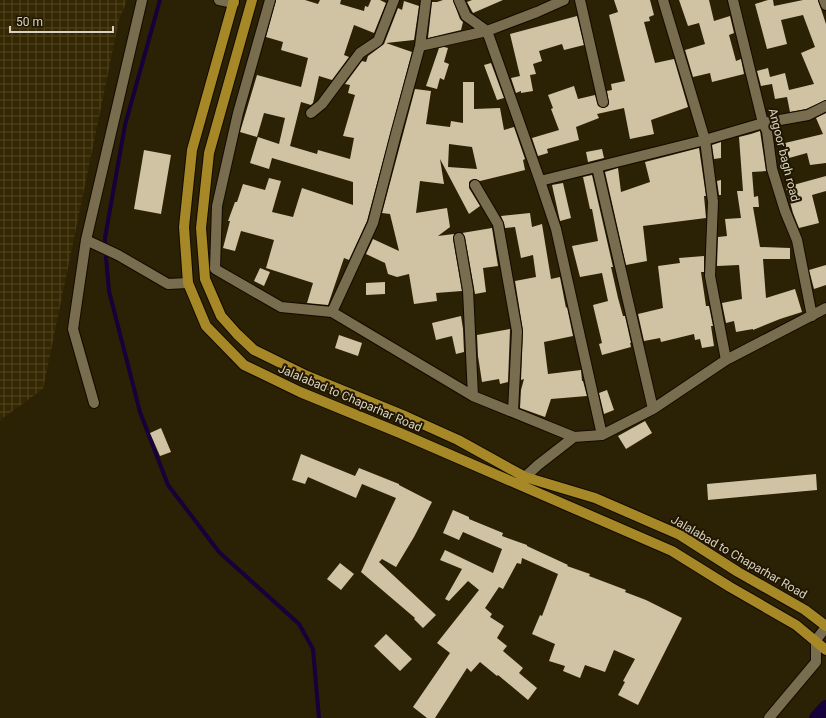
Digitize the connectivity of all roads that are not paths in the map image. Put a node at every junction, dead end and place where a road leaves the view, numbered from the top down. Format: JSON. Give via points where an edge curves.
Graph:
{"nodes":[{"id":1,"x":142,"y":0,"type":"edge"},
{"id":2,"x":219,"y":0,"type":"edge"},
{"id":3,"x":252,"y":0,"type":"edge"},
{"id":4,"x":270,"y":0,"type":"edge"},
{"id":5,"x":426,"y":0,"type":"edge"},
{"id":6,"x":459,"y":0,"type":"edge"},
{"id":7,"x":564,"y":0,"type":"edge"},
{"id":8,"x":580,"y":0,"type":"edge"},
{"id":9,"x":663,"y":0,"type":"edge"},
{"id":10,"x":735,"y":0,"type":"edge"},
{"id":11,"x":824,"y":0,"type":"edge"},
{"id":12,"x":234,"y":1,"type":"edge"},
{"id":13,"x":391,"y":1,"type":"edge"},
{"id":14,"x":826,"y":5,"type":"edge"},
{"id":15,"x":487,"y":31,"type":"junction"},
{"id":16,"x":420,"y":46,"type":"junction"},
{"id":17,"x":603,"y":102,"type":"dead end"},
{"id":18,"x":826,"y":106,"type":"edge"},
{"id":19,"x":311,"y":113,"type":"dead end"},
{"id":20,"x":763,"y":123,"type":"junction"},
{"id":21,"x":705,"y":140,"type":"junction"},
{"id":22,"x":597,"y":167,"type":"junction"},
{"id":23,"x":540,"y":181,"type":"junction"},
{"id":24,"x":475,"y":185,"type":"dead end"},
{"id":25,"x":459,"y":238,"type":"dead end"},
{"id":26,"x":86,"y":240,"type":"junction"},
{"id":27,"x":188,"y":283,"type":"junction"},
{"id":28,"x":826,"y":308,"type":"edge"},
{"id":29,"x":332,"y":312,"type":"junction"},
{"id":30,"x":812,"y":316,"type":"junction"},
{"id":31,"x":726,"y":360,"type":"junction"},
{"id":32,"x":473,"y":396,"type":"junction"},
{"id":33,"x":94,"y":403,"type":"dead end"},
{"id":34,"x":653,"y":410,"type":"junction"},
{"id":35,"x":513,"y":412,"type":"junction"},
{"id":36,"x":602,"y":435,"type":"junction"},
{"id":37,"x":574,"y":437,"type":"junction"},
{"id":38,"x":525,"y":477,"type":"junction"},
{"id":39,"x":826,"y":626,"type":"edge"},
{"id":40,"x":816,"y":640,"type":"junction"},
{"id":41,"x":826,"y":650,"type":"edge"},
{"id":42,"x":769,"y":718,"type":"edge"}],
"edges":[{"from":1,"to":26,"type":"street"},
{"from":2,"to":12,"type":"street"},
{"from":3,"to":38,"type":"main road","name":"Jalalabad to Chaparhar Road","via":[[209,154],[201,228],[205,279],[221,316],[254,350],[307,376],[458,440]]},
{"from":4,"to":29,"type":"street","via":[[238,113],[217,206],[215,269],[281,308]]},
{"from":5,"to":16,"type":"street"},
{"from":6,"to":15,"type":"street","via":[[466,16]]},
{"from":7,"to":15,"type":"street"},
{"from":8,"to":17,"type":"street"},
{"from":9,"to":21,"type":"street"},
{"from":10,"to":20,"type":"street","name":"Angoor bagh road"},
{"from":11,"to":14,"type":"street"},
{"from":12,"to":27,"type":"main road","name":"Jalalabad to Chaparhar Road","via":[[192,150],[184,227]]},
{"from":13,"to":19,"type":"street","via":[[378,42],[360,53],[322,104]]},
{"from":15,"to":16,"type":"street"},
{"from":15,"to":23,"type":"street"},
{"from":16,"to":29,"type":"street","via":[[373,223]]},
{"from":18,"to":20,"type":"street","via":[[808,115]]},
{"from":20,"to":21,"type":"street"},
{"from":20,"to":30,"type":"street","name":"Angoor bagh road","via":[[767,131],[772,169],[797,240]]},
{"from":21,"to":22,"type":"street"},
{"from":21,"to":31,"type":"street","via":[[714,202],[710,276]]},
{"from":22,"to":23,"type":"street"},
{"from":22,"to":34,"type":"street"},
{"from":23,"to":36,"type":"street","via":[[556,229]]},
{"from":24,"to":35,"type":"street","via":[[498,224],[518,331]]},
{"from":25,"to":32,"type":"street","via":[[468,290]]},
{"from":26,"to":27,"type":"street","via":[[168,284]]},
{"from":26,"to":33,"type":"street","via":[[73,329]]},
{"from":27,"to":40,"type":"main road","name":"Jalalabad to Chaparhar Road","via":[[206,326],[244,365],[300,392],[672,551],[796,625]]},
{"from":28,"to":30,"type":"street"},
{"from":29,"to":32,"type":"street"},
{"from":30,"to":31,"type":"street"},
{"from":31,"to":34,"type":"street"},
{"from":32,"to":35,"type":"street"},
{"from":34,"to":36,"type":"street"},
{"from":35,"to":37,"type":"street"},
{"from":36,"to":37,"type":"street"},
{"from":37,"to":38,"type":"street"},
{"from":38,"to":39,"type":"main road","name":"Jalalabad to Chaparhar Road","via":[[595,498],[680,535],[805,610]]},
{"from":39,"to":40,"type":"street"},
{"from":40,"to":41,"type":"main road","name":"Jalalabad to Chaparhar Road"},
{"from":40,"to":42,"type":"street","via":[[816,662]]}]}
